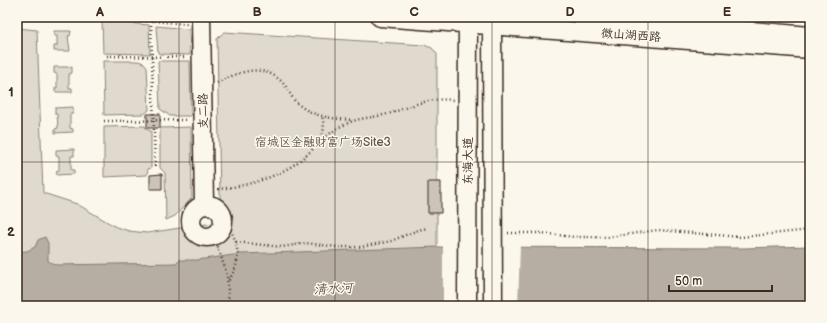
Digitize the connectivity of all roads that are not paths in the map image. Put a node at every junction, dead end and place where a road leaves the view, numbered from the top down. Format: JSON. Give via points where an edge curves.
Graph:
{"nodes":[{"id":1,"x":380,"y":17,"type":"edge"},
{"id":2,"x":582,"y":17,"type":"edge"},
{"id":3,"x":468,"y":20,"type":"edge"},
{"id":4,"x":202,"y":21,"type":"edge"},
{"id":5,"x":492,"y":21,"type":"edge"},
{"id":6,"x":810,"y":36,"type":"edge"},
{"id":7,"x":810,"y":49,"type":"edge"},
{"id":8,"x":204,"y":198,"type":"junction"},
{"id":9,"x":467,"y":306,"type":"edge"},
{"id":10,"x":493,"y":306,"type":"edge"}],
"edges":[{"from":1,"to":3,"type":"street","name":"微山湖西路"},
{"from":2,"to":6,"type":"street","name":"微山湖西路"},
{"from":3,"to":5,"type":"street","name":"微山湖西路"},
{"from":3,"to":9,"type":"street","name":"东海大道"},
{"from":4,"to":8,"type":"street","name":"支二路"},
{"from":5,"to":7,"type":"street","name":"微山湖西路"},
{"from":5,"to":10,"type":"street","name":"东海大道"},
{"from":8,"to":8,"type":"street","via":[[192,214],[191,224],[193,230],[206,238],[219,228],[219,210]]}]}
